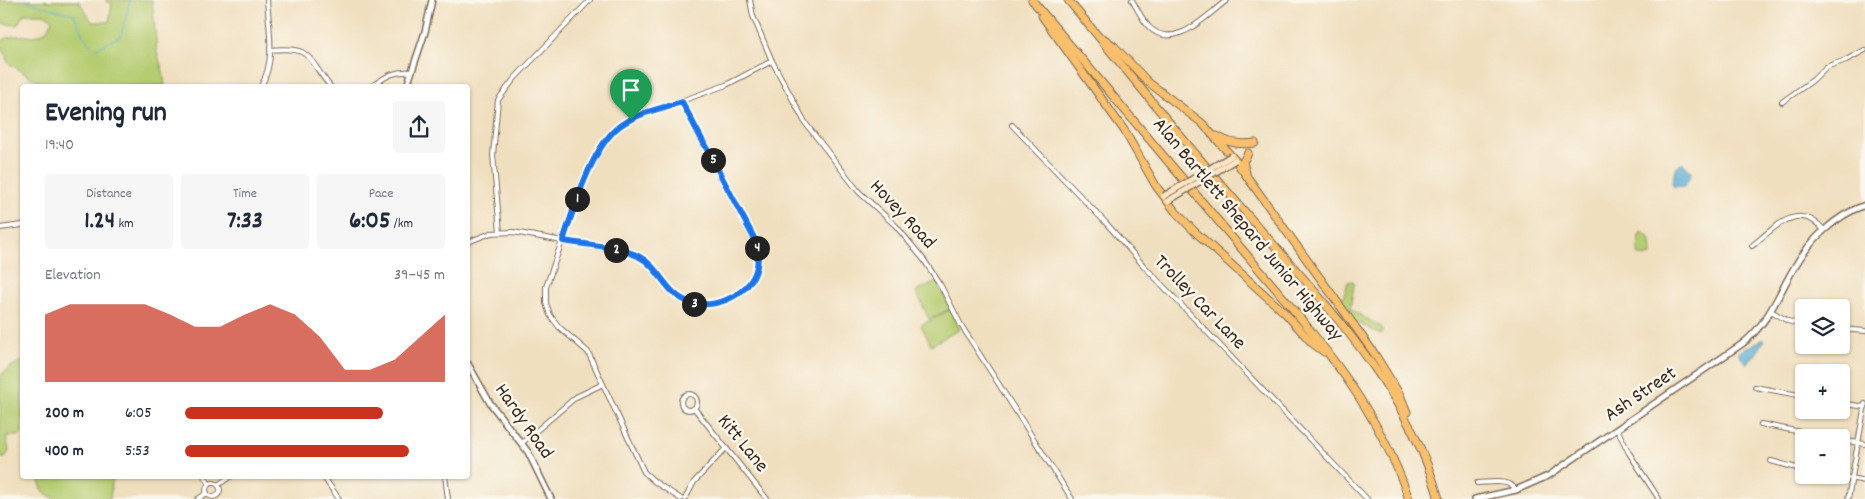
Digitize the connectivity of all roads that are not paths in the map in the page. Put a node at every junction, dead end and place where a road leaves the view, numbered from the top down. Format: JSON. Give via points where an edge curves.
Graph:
{"nodes":[{"id":1,"x":267,"y":0,"type":"edge"},
{"id":2,"x":432,"y":0,"type":"edge"},
{"id":3,"x":590,"y":0,"type":"edge"},
{"id":4,"x":750,"y":0,"type":"edge"},
{"id":5,"x":1032,"y":0,"type":"edge"},
{"id":6,"x":1068,"y":0,"type":"edge"},
{"id":7,"x":1132,"y":0,"type":"edge"},
{"id":8,"x":1227,"y":0,"type":"edge"},
{"id":9,"x":1038,"y":7,"type":"junction"},
{"id":10,"x":1095,"y":33,"type":"junction"},
{"id":11,"x":270,"y":50,"type":"junction"},
{"id":12,"x":1865,"y":50,"type":"edge"},
{"id":13,"x":772,"y":61,"type":"junction"},
{"id":14,"x":412,"y":72,"type":"junction"},
{"id":15,"x":262,"y":84,"type":"edge"},
{"id":16,"x":329,"y":84,"type":"edge"},
{"id":17,"x":375,"y":84,"type":"edge"},
{"id":18,"x":408,"y":84,"type":"edge"},
{"id":19,"x":682,"y":102,"type":"junction"},
{"id":20,"x":1782,"y":102,"type":"dead end"},
{"id":21,"x":1012,"y":125,"type":"dead end"},
{"id":22,"x":1208,"y":129,"type":"junction"},
{"id":23,"x":1255,"y":143,"type":"dead end"},
{"id":24,"x":1248,"y":153,"type":"dead end"},
{"id":25,"x":1233,"y":158,"type":"junction"},
{"id":26,"x":1248,"y":178,"type":"junction"},
{"id":27,"x":1166,"y":198,"type":"junction"},
{"id":28,"x":1865,"y":205,"type":"edge"},
{"id":29,"x":20,"y":225,"type":"edge"},
{"id":30,"x":0,"y":228,"type":"edge"},
{"id":31,"x":1824,"y":230,"type":"junction"},
{"id":32,"x":500,"y":232,"type":"junction"},
{"id":33,"x":470,"y":241,"type":"edge"},
{"id":34,"x":563,"y":241,"type":"junction"},
{"id":35,"x":1752,"y":246,"type":"dead end"},
{"id":36,"x":1771,"y":311,"type":"junction"},
{"id":37,"x":1795,"y":323,"type":"edge"},
{"id":38,"x":1850,"y":330,"type":"edge"},
{"id":39,"x":1865,"y":331,"type":"edge"},
{"id":40,"x":1334,"y":359,"type":"junction"},
{"id":41,"x":470,"y":368,"type":"edge"},
{"id":42,"x":602,"y":384,"type":"junction"},
{"id":43,"x":1755,"y":387,"type":"dead end"},
{"id":44,"x":1795,"y":394,"type":"edge"},
{"id":45,"x":1850,"y":404,"type":"edge"},
{"id":46,"x":1865,"y":406,"type":"edge"},
{"id":47,"x":694,"y":408,"type":"junction"},
{"id":48,"x":1761,"y":424,"type":"dead end"},
{"id":49,"x":1411,"y":427,"type":"junction"},
{"id":50,"x":1618,"y":429,"type":"junction"},
{"id":51,"x":1795,"y":431,"type":"edge"},
{"id":52,"x":1850,"y":442,"type":"edge"},
{"id":53,"x":522,"y":443,"type":"junction"},
{"id":54,"x":1858,"y":443,"type":"junction"},
{"id":55,"x":1865,"y":444,"type":"edge"},
{"id":56,"x":726,"y":448,"type":"junction"},
{"id":57,"x":1771,"y":461,"type":"dead end"},
{"id":58,"x":1795,"y":468,"type":"edge"},
{"id":59,"x":206,"y":479,"type":"edge"},
{"id":60,"x":227,"y":479,"type":"edge"},
{"id":61,"x":325,"y":479,"type":"edge"},
{"id":62,"x":445,"y":479,"type":"edge"},
{"id":63,"x":1852,"y":479,"type":"junction"},
{"id":64,"x":1865,"y":481,"type":"edge"},
{"id":65,"x":1477,"y":483,"type":"dead end"},
{"id":66,"x":209,"y":484,"type":"junction"},
{"id":67,"x":218,"y":485,"type":"junction"},
{"id":68,"x":1516,"y":490,"type":"junction"},
{"id":69,"x":207,"y":493,"type":"junction"},
{"id":70,"x":218,"y":497,"type":"edge"},
{"id":71,"x":1482,"y":498,"type":"edge"},
{"id":72,"x":198,"y":499,"type":"edge"},
{"id":73,"x":339,"y":499,"type":"edge"},
{"id":74,"x":448,"y":499,"type":"edge"},
{"id":75,"x":552,"y":499,"type":"edge"},
{"id":76,"x":681,"y":499,"type":"edge"},
{"id":77,"x":685,"y":499,"type":"edge"},
{"id":78,"x":767,"y":499,"type":"edge"},
{"id":79,"x":1072,"y":499,"type":"edge"},
{"id":80,"x":1367,"y":499,"type":"edge"},
{"id":81,"x":1409,"y":499,"type":"edge"},
{"id":82,"x":1439,"y":499,"type":"edge"},
{"id":83,"x":1475,"y":499,"type":"edge"},
{"id":84,"x":1659,"y":499,"type":"edge"},
{"id":85,"x":1848,"y":499,"type":"edge"}],
"edges":[{"from":1,"to":11,"type":"street"},
{"from":2,"to":14,"type":"street"},
{"from":3,"to":32,"type":"street","via":[[498,100],[494,155]]},
{"from":4,"to":13,"type":"street","name":"Hovey Road"},
{"from":5,"to":9,"type":"highway","name":"Alan Bartlett Shepard Junior Highway"},
{"from":6,"to":10,"type":"highway","name":"Alan Bartlett Shepard Junior Highway"},
{"from":7,"to":8,"type":"street","via":[[1150,27],[1158,33],[1172,36],[1186,32]]},
{"from":9,"to":27,"type":"highway","via":[[1044,20],[1124,130]]},
{"from":9,"to":40,"type":"highway","name":"Alan Bartlett Shepard Junior Highway"},
{"from":10,"to":22,"type":"highway","via":[[1114,46],[1148,82]]},
{"from":10,"to":49,"type":"highway","name":"Alan Bartlett Shepard Junior Highway","via":[[1354,339]]},
{"from":11,"to":15,"type":"street","via":[[268,72]]},
{"from":11,"to":16,"type":"street","via":[[304,52]]},
{"from":12,"to":20,"type":"street","via":[[1826,66],[1813,80]]},
{"from":13,"to":19,"type":"street","via":[[726,85]]},
{"from":13,"to":79,"type":"street","name":"Hovey Road","via":[[801,116],[823,147],[859,192],[896,226],[924,260],[961,325]]},
{"from":14,"to":17,"type":"street","via":[[391,73]]},
{"from":14,"to":18,"type":"street"},
{"from":19,"to":34,"type":"street","via":[[631,120],[611,134],[583,181]]},
{"from":19,"to":34,"type":"street","via":[[756,245],[757,267],[746,287],[720,302],[705,305],[690,302],[673,293],[652,266],[640,257]]},
{"from":21,"to":80,"type":"street","name":"Trolley Car Lane"},
{"from":22,"to":23,"type":"highway","via":[[1232,143]]},
{"from":22,"to":25,"type":"highway"},
{"from":24,"to":26,"type":"highway","via":[[1244,162]]},
{"from":25,"to":26,"type":"highway"},
{"from":25,"to":27,"type":"main road","bridge":true},
{"from":26,"to":49,"type":"highway","via":[[1387,373],[1400,395]]},
{"from":27,"to":40,"type":"highway","via":[[1193,230],[1285,313],[1312,343]]},
{"from":28,"to":31,"type":"street","name":"Ash Street"},
{"from":29,"to":30,"type":"street"},
{"from":31,"to":35,"type":"street","via":[[1808,218],[1793,217],[1783,221]]},
{"from":31,"to":36,"type":"street","name":"Ash Street","via":[[1799,260]]},
{"from":32,"to":33,"type":"street"},
{"from":32,"to":34,"type":"street"},
{"from":34,"to":42,"type":"street","via":[[546,287],[547,309],[554,322],[588,352]]},
{"from":36,"to":37,"type":"street"},
{"from":36,"to":50,"type":"street","name":"Ash Street","via":[[1742,344]]},
{"from":38,"to":39,"type":"street"},
{"from":40,"to":81,"type":"highway","name":"Alan Bartlett Shepard Junior Highway","via":[[1382,434]]},
{"from":41,"to":53,"type":"street","name":"Hardy Road","via":[[486,396]]},
{"from":42,"to":53,"type":"street","via":[[576,397]]},
{"from":42,"to":76,"type":"street","via":[[644,472]]},
{"from":43,"to":44,"type":"street"},
{"from":45,"to":46,"type":"street"},
{"from":46,"to":54,"type":"street"},
{"from":47,"to":47,"type":"street","name":"Kitt Lane","via":[[694,396],[685,395],[682,406]]},
{"from":47,"to":56,"type":"street","name":"Kitt Lane"},
{"from":48,"to":51,"type":"street"},
{"from":49,"to":82,"type":"highway","name":"Alan Bartlett Shepard Junior Highway"},
{"from":50,"to":68,"type":"street","name":"Ash Street","via":[[1548,476]]},
{"from":50,"to":84,"type":"street","via":[[1629,453]]},
{"from":52,"to":54,"type":"street"},
{"from":53,"to":75,"type":"street","name":"Hardy Road"},
{"from":54,"to":55,"type":"street"},
{"from":54,"to":63,"type":"street"},
{"from":56,"to":77,"type":"street","via":[[694,482]]},
{"from":56,"to":78,"type":"street","name":"Kitt Lane"},
{"from":57,"to":58,"type":"street"},
{"from":59,"to":66,"type":"street"},
{"from":60,"to":67,"type":"street"},
{"from":61,"to":73,"type":"street"},
{"from":62,"to":74,"type":"street"},
{"from":63,"to":64,"type":"street"},
{"from":63,"to":85,"type":"street"},
{"from":65,"to":68,"type":"street","via":[[1507,482]]},
{"from":66,"to":67,"type":"street"},
{"from":66,"to":69,"type":"street"},
{"from":67,"to":70,"type":"street"},
{"from":68,"to":71,"type":"street","name":"Ash Street"},
{"from":69,"to":70,"type":"street"},
{"from":69,"to":72,"type":"street"},
{"from":71,"to":83,"type":"street","name":"Ash Street"}]}
